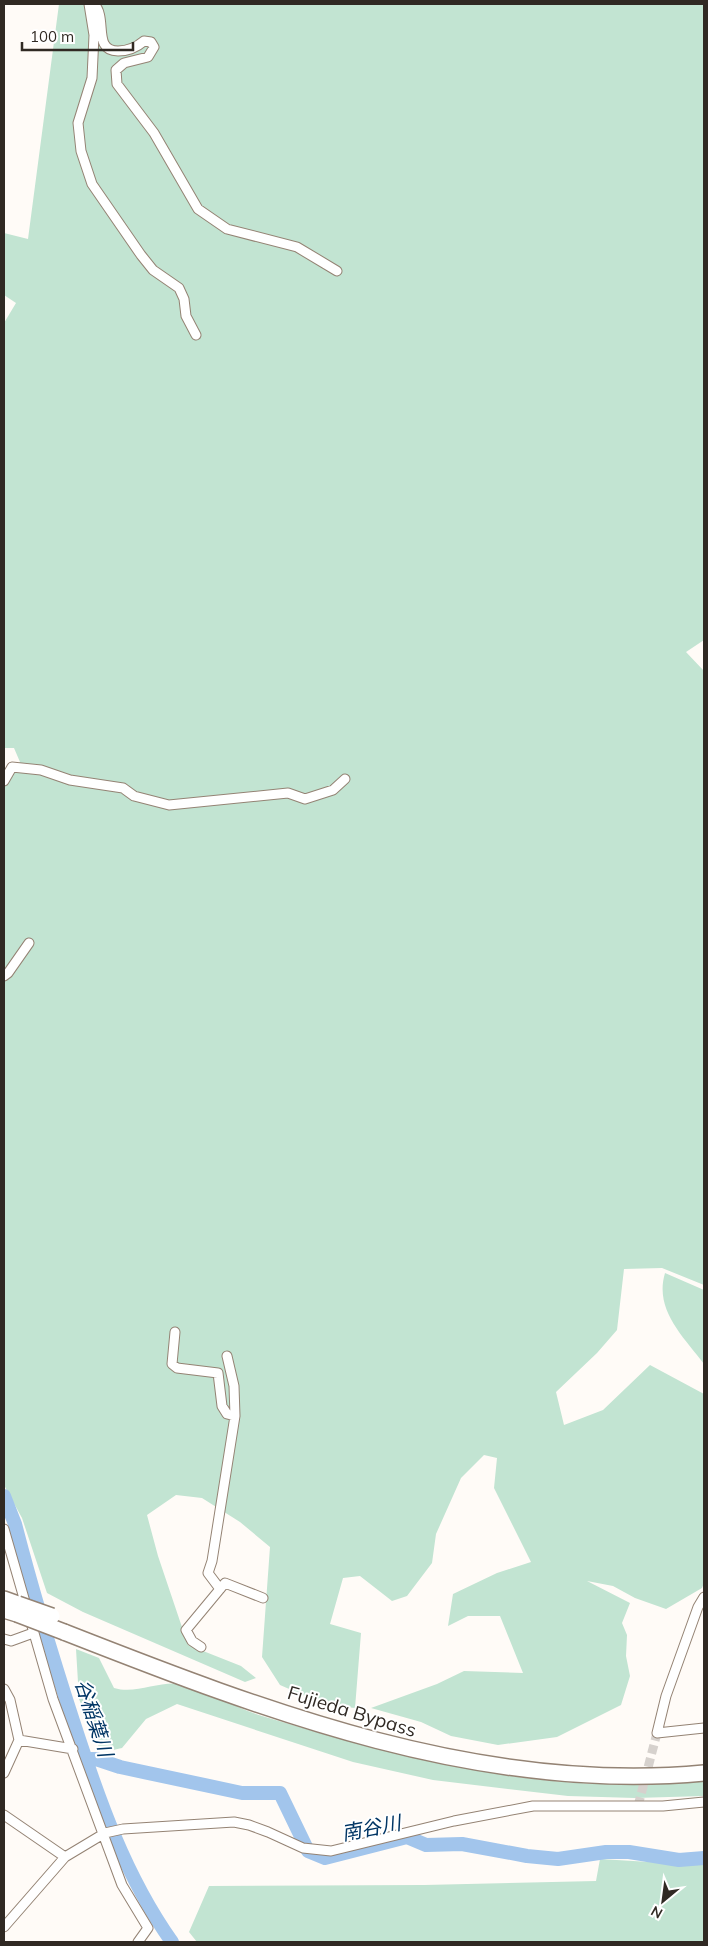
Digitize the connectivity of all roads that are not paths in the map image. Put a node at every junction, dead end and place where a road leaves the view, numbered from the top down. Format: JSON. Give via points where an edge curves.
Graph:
{"nodes":[{"id":1,"x":89,"y":4,"type":"edge"},
{"id":2,"x":94,"y":4,"type":"edge"},
{"id":3,"x":337,"y":270,"type":"dead end"},
{"id":4,"x":196,"y":335,"type":"dead end"},
{"id":5,"x":345,"y":779,"type":"dead end"},
{"id":6,"x":4,"y":781,"type":"edge"},
{"id":7,"x":29,"y":943,"type":"dead end"},
{"id":8,"x":4,"y":976,"type":"edge"},
{"id":9,"x":175,"y":1332,"type":"dead end"},
{"id":10,"x":228,"y":1356,"type":"dead end"},
{"id":11,"x":235,"y":1416,"type":"junction"},
{"id":12,"x":4,"y":1529,"type":"edge"},
{"id":13,"x":220,"y":1589,"type":"junction"},
{"id":14,"x":704,"y":1597,"type":"edge"},
{"id":15,"x":263,"y":1598,"type":"dead end"},
{"id":16,"x":4,"y":1599,"type":"edge"},
{"id":17,"x":13,"y":1609,"type":"edge"},
{"id":18,"x":33,"y":1633,"type":"junction"},
{"id":19,"x":4,"y":1639,"type":"edge"},
{"id":20,"x":202,"y":1647,"type":"dead end"},
{"id":21,"x":4,"y":1689,"type":"edge"},
{"id":22,"x":704,"y":1728,"type":"edge"},
{"id":23,"x":19,"y":1740,"type":"junction"},
{"id":24,"x":73,"y":1749,"type":"junction"},
{"id":25,"x":4,"y":1773,"type":"edge"},
{"id":26,"x":704,"y":1773,"type":"edge"},
{"id":27,"x":704,"y":1802,"type":"edge"},
{"id":28,"x":4,"y":1815,"type":"edge"},
{"id":29,"x":104,"y":1834,"type":"junction"},
{"id":30,"x":66,"y":1857,"type":"junction"},
{"id":31,"x":4,"y":1927,"type":"edge"},
{"id":32,"x":138,"y":1942,"type":"edge"}],
"edges":[{"from":1,"to":4,"type":"street","via":[[94,35],[92,78],[78,123],[81,151],[92,184],[141,255],[152,270],[179,288],[186,316]]},
{"from":2,"to":3,"type":"street","via":[[101,13],[102,42],[106,48],[113,51],[133,49],[144,41],[151,42],[154,47],[148,57],[120,65],[116,70],[117,84],[154,133],[198,209],[227,229],[297,247]]},
{"from":5,"to":6,"type":"street","via":[[333,790],[306,799],[288,793],[169,805],[134,796],[123,788],[70,780],[41,770],[12,767]]},
{"from":7,"to":8,"type":"street"},
{"from":9,"to":11,"type":"street","via":[[172,1364],[177,1368],[218,1373],[222,1406],[227,1414]]},
{"from":10,"to":11,"type":"street"},
{"from":11,"to":13,"type":"street","via":[[208,1573]]},
{"from":12,"to":18,"type":"street"},
{"from":13,"to":15,"type":"street","via":[[225,1583]]},
{"from":13,"to":20,"type":"street","via":[[186,1630],[192,1642]]},
{"from":14,"to":22,"type":"street","via":[[666,1696],[657,1733]]},
{"from":16,"to":17,"type":"highway","name":"Fujieda Bypass"},
{"from":17,"to":26,"type":"highway","name":"Fujieda Bypass","bridge":true,"via":[[63,1626],[150,1666],[381,1742],[475,1764],[580,1775]]},
{"from":18,"to":19,"type":"street","via":[[11,1641]]},
{"from":18,"to":24,"type":"street","via":[[53,1699]]},
{"from":21,"to":23,"type":"street","via":[[10,1700]]},
{"from":23,"to":24,"type":"street"},
{"from":23,"to":25,"type":"street"},
{"from":24,"to":29,"type":"street"},
{"from":27,"to":29,"type":"street","via":[[663,1806],[533,1806],[454,1821],[331,1851],[303,1848],[268,1832],[234,1822],[123,1829]]},
{"from":28,"to":30,"type":"street"},
{"from":29,"to":30,"type":"street"},
{"from":29,"to":32,"type":"street","via":[[122,1885],[148,1928]]},
{"from":30,"to":31,"type":"street"}]}
